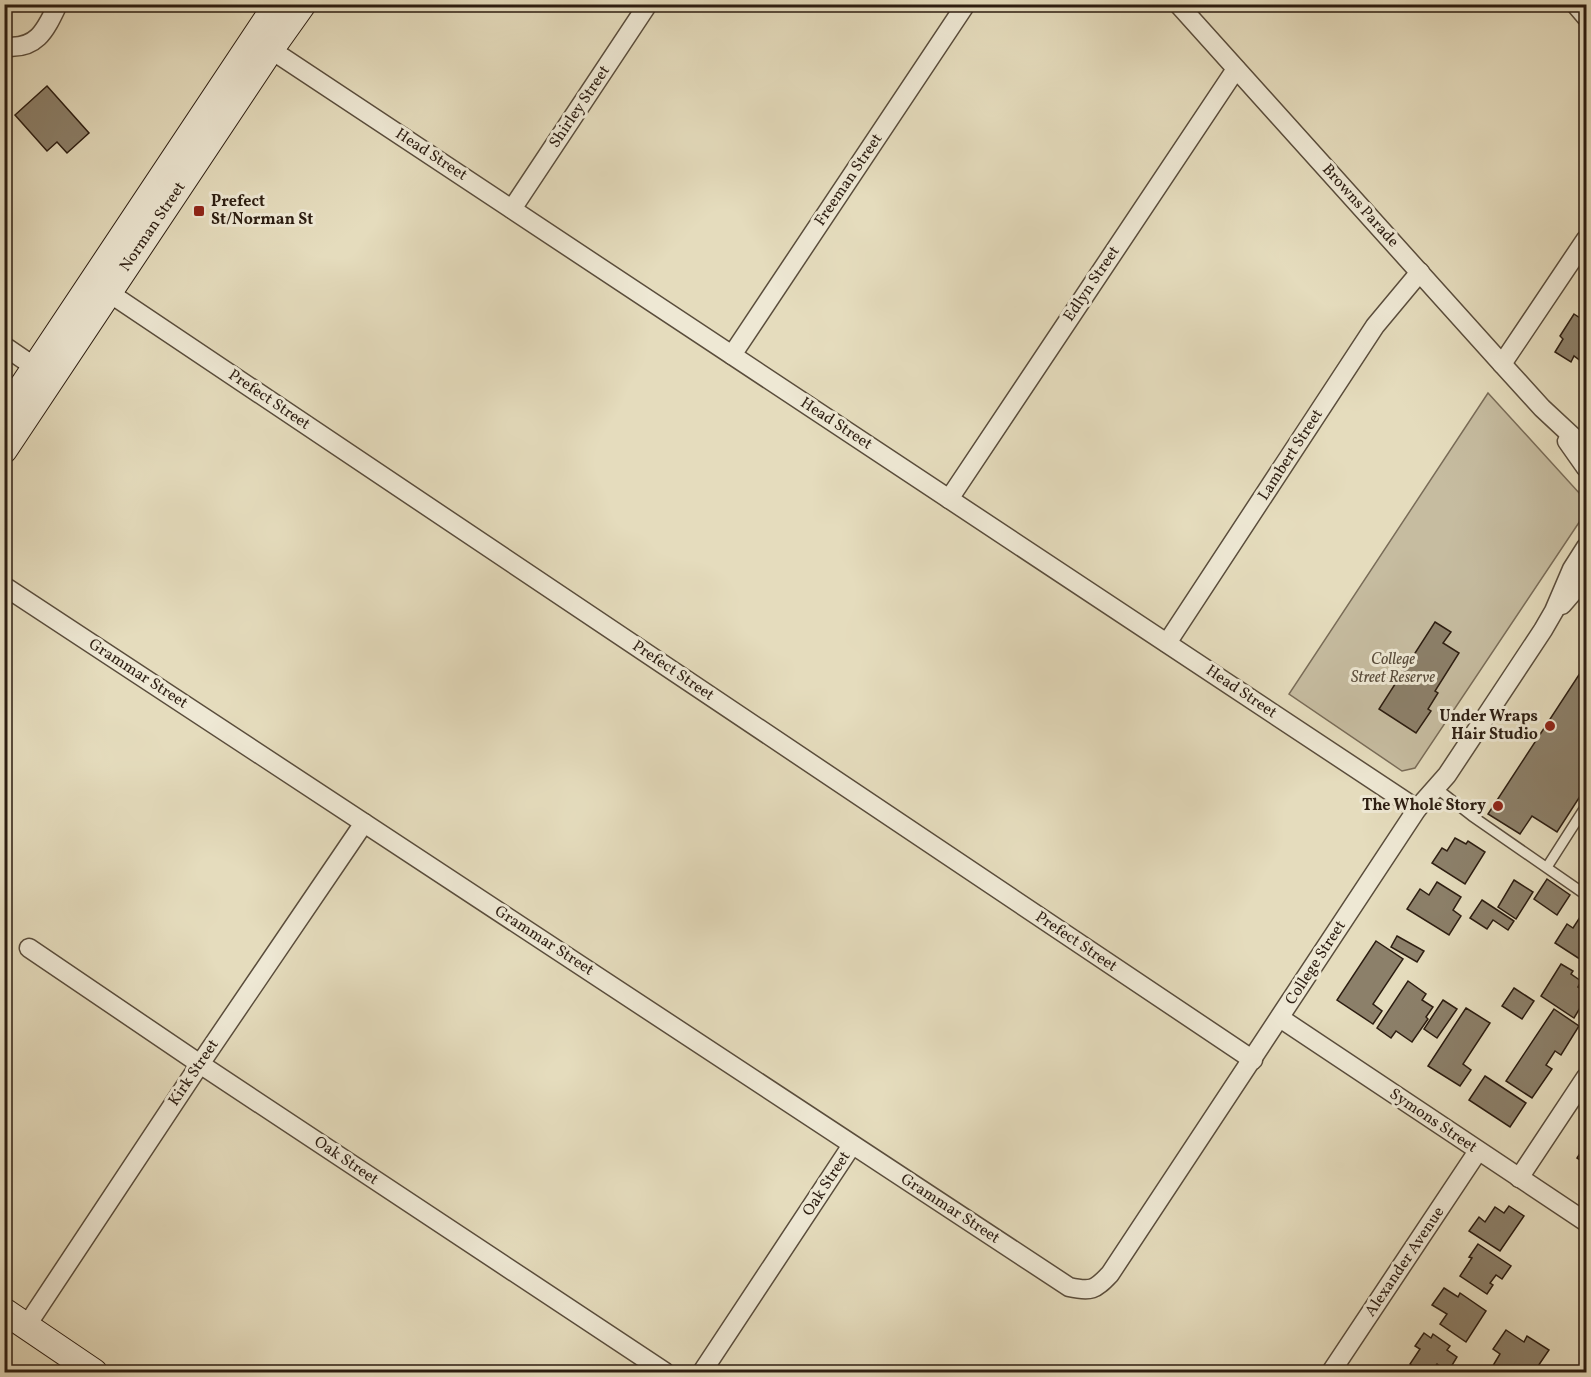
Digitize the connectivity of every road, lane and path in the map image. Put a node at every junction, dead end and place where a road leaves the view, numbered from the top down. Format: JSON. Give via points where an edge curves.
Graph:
{"nodes":[{"id":1,"x":58,"y":4,"type":"edge"},
{"id":2,"x":277,"y":4,"type":"edge"},
{"id":3,"x":303,"y":4,"type":"edge"},
{"id":4,"x":648,"y":4,"type":"edge"},
{"id":5,"x":966,"y":4,"type":"edge"},
{"id":6,"x":1178,"y":4,"type":"edge"},
{"id":7,"x":1575,"y":4,"type":"edge"},
{"id":8,"x":1587,"y":17,"type":"edge"},
{"id":9,"x":262,"y":44,"type":"junction"},
{"id":10,"x":4,"y":46,"type":"edge"},
{"id":11,"x":1236,"y":69,"type":"junction"},
{"id":12,"x":512,"y":209,"type":"junction"},
{"id":13,"x":1587,"y":239,"type":"edge"},
{"id":14,"x":1420,"y":272,"type":"junction"},
{"id":15,"x":101,"y":287,"type":"junction"},
{"id":16,"x":4,"y":345,"type":"edge"},
{"id":17,"x":732,"y":355,"type":"junction"},
{"id":18,"x":1502,"y":364,"type":"junction"},
{"id":19,"x":44,"y":373,"type":"junction"},
{"id":20,"x":1542,"y":408,"type":"junction"},
{"id":21,"x":4,"y":414,"type":"edge"},
{"id":22,"x":1587,"y":449,"type":"edge"},
{"id":23,"x":4,"y":450,"type":"edge"},
{"id":24,"x":1587,"y":468,"type":"edge"},
{"id":25,"x":949,"y":499,"type":"junction"},
{"id":26,"x":1587,"y":547,"type":"edge"},
{"id":27,"x":1587,"y":577,"type":"edge"},
{"id":28,"x":4,"y":585,"type":"edge"},
{"id":29,"x":1543,"y":630,"type":"junction"},
{"id":30,"x":1167,"y":644,"type":"junction"},
{"id":31,"x":1435,"y":787,"type":"junction"},
{"id":32,"x":1587,"y":806,"type":"edge"},
{"id":33,"x":1418,"y":809,"type":"junction"},
{"id":34,"x":364,"y":823,"type":"junction"},
{"id":35,"x":1547,"y":867,"type":"junction"},
{"id":36,"x":1587,"y":895,"type":"edge"},
{"id":37,"x":29,"y":948,"type":"dead end"},
{"id":38,"x":1280,"y":1018,"type":"junction"},
{"id":39,"x":1253,"y":1060,"type":"junction"},
{"id":40,"x":200,"y":1064,"type":"junction"},
{"id":41,"x":1587,"y":1077,"type":"edge"},
{"id":42,"x":852,"y":1145,"type":"junction"},
{"id":43,"x":1478,"y":1151,"type":"junction"},
{"id":44,"x":1520,"y":1178,"type":"junction"},
{"id":45,"x":1587,"y":1222,"type":"edge"},
{"id":46,"x":1086,"y":1291,"type":"joint"},
{"id":47,"x":4,"y":1311,"type":"edge"},
{"id":48,"x":27,"y":1326,"type":"junction"},
{"id":49,"x":94,"y":1372,"type":"edge"},
{"id":50,"x":665,"y":1372,"type":"edge"},
{"id":51,"x":702,"y":1372,"type":"edge"},
{"id":52,"x":1331,"y":1372,"type":"edge"}],
"edges":[{"from":1,"to":10,"type":"street","via":[[38,38],[23,46]]},
{"from":2,"to":9,"type":"main road","name":"Norman Street"},
{"from":3,"to":9,"type":"main road","name":"Norman Street"},
{"from":4,"to":12,"type":"street","name":"Shirley Street"},
{"from":5,"to":17,"type":"street","name":"Freeman Street"},
{"from":6,"to":11,"type":"street","name":"Browns Parade"},
{"from":7,"to":8,"type":"street"},
{"from":9,"to":12,"type":"street","name":"Head Street"},
{"from":9,"to":15,"type":"main road","name":"Norman Street"},
{"from":11,"to":14,"type":"street","name":"Browns Parade"},
{"from":11,"to":25,"type":"street","name":"Edlyn Street"},
{"from":12,"to":17,"type":"street","name":"Head Street"},
{"from":13,"to":18,"type":"street"},
{"from":14,"to":18,"type":"street","name":"Browns Parade"},
{"from":14,"to":30,"type":"street","name":"Lambert Street","via":[[1375,326]]},
{"from":15,"to":19,"type":"main road","name":"Norman Street"},
{"from":15,"to":39,"type":"street","name":"Prefect Street"},
{"from":16,"to":19,"type":"street"},
{"from":17,"to":25,"type":"street","name":"Head Street"},
{"from":18,"to":20,"type":"street","name":"Browns Parade"},
{"from":19,"to":21,"type":"main road","name":"Norman Street"},
{"from":19,"to":23,"type":"main road","name":"Norman Street"},
{"from":20,"to":22,"type":"street","name":"Browns Parade"},
{"from":20,"to":24,"type":"street","name":"Browns Parade"},
{"from":25,"to":30,"type":"street","name":"Head Street"},
{"from":26,"to":29,"type":"street","name":"College Street"},
{"from":27,"to":29,"type":"street","name":"College Street"},
{"from":28,"to":34,"type":"street","name":"Grammar Street"},
{"from":29,"to":31,"type":"street","name":"College Street","via":[[1447,776]]},
{"from":30,"to":33,"type":"street","name":"Head Street"},
{"from":31,"to":33,"type":"street","name":"College Street"},
{"from":31,"to":35,"type":"lane"},
{"from":32,"to":35,"type":"lane"},
{"from":33,"to":38,"type":"street","name":"College Street"},
{"from":34,"to":40,"type":"street","name":"Kirk Street"},
{"from":34,"to":42,"type":"street","name":"Grammar Street"},
{"from":35,"to":36,"type":"lane"},
{"from":37,"to":40,"type":"street","name":"Oak Street"},
{"from":38,"to":39,"type":"street","name":"College Street"},
{"from":38,"to":43,"type":"street","name":"Symons Street"},
{"from":39,"to":46,"type":"street","name":"College Street","via":[[1110,1274],[1098,1287]]},
{"from":40,"to":48,"type":"street","name":"Kirk Street"},
{"from":40,"to":50,"type":"street","name":"Oak Street"},
{"from":41,"to":44,"type":"street"},
{"from":42,"to":46,"type":"street","name":"Grammar Street","via":[[1069,1287]]},
{"from":42,"to":51,"type":"street","name":"Oak Street"},
{"from":43,"to":44,"type":"street","name":"Symons Street"},
{"from":43,"to":52,"type":"street","name":"Alexander Avenue"},
{"from":44,"to":45,"type":"street","name":"Symons Street"},
{"from":47,"to":48,"type":"main road"},
{"from":48,"to":49,"type":"main road"}]}
